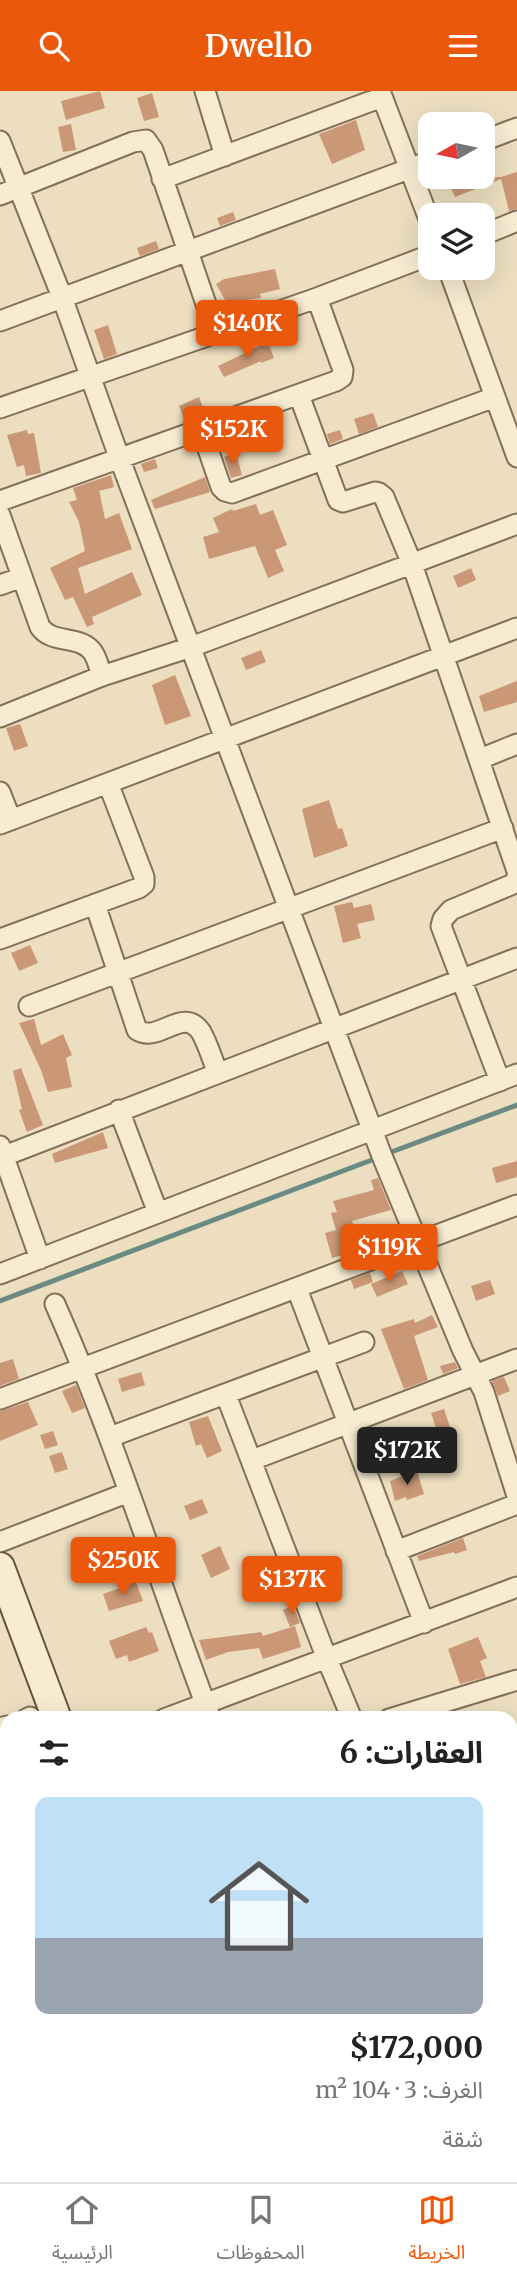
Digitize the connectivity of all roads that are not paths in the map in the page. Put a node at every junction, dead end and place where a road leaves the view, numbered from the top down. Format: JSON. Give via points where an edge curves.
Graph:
{"nodes":[{"id":1,"x":205,"y":91,"type":"edge"},
{"id":2,"x":381,"y":94,"type":"edge"},
{"id":3,"x":517,"y":128,"type":"edge"},
{"id":4,"x":495,"y":136,"type":"edge"},
{"id":5,"x":0,"y":141,"type":"edge"},
{"id":6,"x":225,"y":156,"type":"junction"},
{"id":7,"x":418,"y":166,"type":"edge"},
{"id":8,"x":409,"y":169,"type":"junction"},
{"id":9,"x":162,"y":179,"type":"junction"},
{"id":10,"x":19,"y":188,"type":"junction"},
{"id":11,"x":0,"y":195,"type":"edge"},
{"id":12,"x":422,"y":203,"type":"edge"},
{"id":13,"x":517,"y":222,"type":"edge"},
{"id":14,"x":495,"y":230,"type":"edge"},
{"id":15,"x":188,"y":251,"type":"junction"},
{"id":16,"x":418,"y":260,"type":"edge"},
{"id":17,"x":452,"y":280,"type":"edge"},
{"id":18,"x":62,"y":297,"type":"junction"},
{"id":19,"x":317,"y":298,"type":"junction"},
{"id":20,"x":0,"y":321,"type":"edge"},
{"id":21,"x":216,"y":333,"type":"junction"},
{"id":22,"x":92,"y":377,"type":"junction"},
{"id":23,"x":299,"y":395,"type":"junction"},
{"id":24,"x":495,"y":397,"type":"junction"},
{"id":25,"x":0,"y":408,"type":"edge"},
{"id":26,"x":201,"y":429,"type":"junction"},
{"id":27,"x":119,"y":457,"type":"junction"},
{"id":28,"x":517,"y":457,"type":"edge"},
{"id":29,"x":325,"y":459,"type":"junction"},
{"id":30,"x":0,"y":501,"type":"edge"},
{"id":31,"x":0,"y":515,"type":"edge"},
{"id":32,"x":517,"y":524,"type":"edge"},
{"id":33,"x":412,"y":564,"type":"junction"},
{"id":34,"x":22,"y":577,"type":"junction"},
{"id":35,"x":0,"y":586,"type":"edge"},
{"id":36,"x":517,"y":628,"type":"edge"},
{"id":37,"x":191,"y":647,"type":"junction"},
{"id":38,"x":444,"y":657,"type":"junction"},
{"id":39,"x":102,"y":676,"type":"junction"},
{"id":40,"x":0,"y":717,"type":"edge"},
{"id":41,"x":225,"y":739,"type":"junction"},
{"id":42,"x":517,"y":744,"type":"edge"},
{"id":43,"x":480,"y":759,"type":"junction"},
{"id":44,"x":108,"y":783,"type":"junction"},
{"id":45,"x":0,"y":792,"type":"edge"},
{"id":46,"x":6,"y":822,"type":"edge"},
{"id":47,"x":503,"y":828,"type":"junction"},
{"id":48,"x":517,"y":871,"type":"edge"},
{"id":49,"x":517,"y":878,"type":"edge"},
{"id":50,"x":95,"y":904,"type":"junction"},
{"id":51,"x":290,"y":909,"type":"junction"},
{"id":52,"x":0,"y":939,"type":"edge"},
{"id":53,"x":517,"y":958,"type":"edge"},
{"id":54,"x":117,"y":973,"type":"junction"},
{"id":55,"x":461,"y":980,"type":"junction"},
{"id":56,"x":29,"y":1006,"type":"dead end"},
{"id":57,"x":335,"y":1029,"type":"junction"},
{"id":58,"x":218,"y":1073,"type":"junction"},
{"id":59,"x":509,"y":1078,"type":"edge"},
{"id":60,"x":119,"y":1110,"type":"junction"},
{"id":61,"x":373,"y":1130,"type":"junction"},
{"id":62,"x":2,"y":1151,"type":"edge"},
{"id":63,"x":517,"y":1205,"type":"edge"},
{"id":64,"x":158,"y":1213,"type":"junction"},
{"id":65,"x":417,"y":1243,"type":"junction"},
{"id":66,"x":40,"y":1259,"type":"junction"},
{"id":67,"x":0,"y":1273,"type":"edge"},
{"id":68,"x":297,"y":1289,"type":"junction"},
{"id":69,"x":55,"y":1304,"type":"dead end"},
{"id":70,"x":364,"y":1342,"type":"dead end"},
{"id":71,"x":322,"y":1358,"type":"junction"},
{"id":72,"x":517,"y":1359,"type":"edge"},
{"id":73,"x":83,"y":1368,"type":"junction"},
{"id":74,"x":477,"y":1375,"type":"junction"},
{"id":75,"x":226,"y":1395,"type":"junction"},
{"id":76,"x":0,"y":1399,"type":"edge"},
{"id":77,"x":346,"y":1424,"type":"junction"},
{"id":78,"x":110,"y":1437,"type":"junction"},
{"id":79,"x":252,"y":1459,"type":"junction"},
{"id":80,"x":129,"y":1492,"type":"junction"},
{"id":81,"x":517,"y":1496,"type":"edge"},
{"id":82,"x":517,"y":1504,"type":"edge"},
{"id":83,"x":0,"y":1542,"type":"edge"},
{"id":84,"x":396,"y":1551,"type":"junction"},
{"id":85,"x":0,"y":1567,"type":"edge"},
{"id":86,"x":517,"y":1587,"type":"edge"},
{"id":87,"x":424,"y":1623,"type":"junction"},
{"id":88,"x":327,"y":1659,"type":"junction"},
{"id":89,"x":517,"y":1680,"type":"edge"},
{"id":90,"x":453,"y":1699,"type":"junction"},
{"id":91,"x":36,"y":1711,"type":"edge"},
{"id":92,"x":208,"y":1711,"type":"edge"},
{"id":93,"x":349,"y":1711,"type":"edge"},
{"id":94,"x":415,"y":1711,"type":"edge"},
{"id":95,"x":457,"y":1711,"type":"edge"}],
"edges":[{"from":1,"to":6,"type":"street"},
{"from":2,"to":6,"type":"street"},
{"from":2,"to":8,"type":"street"},
{"from":3,"to":4,"type":"street"},
{"from":5,"to":10,"type":"street"},
{"from":6,"to":9,"type":"street"},
{"from":7,"to":8,"type":"street"},
{"from":8,"to":12,"type":"street"},
{"from":8,"to":15,"type":"street"},
{"from":9,"to":10,"type":"street","via":[[150,144],[139,140]]},
{"from":9,"to":15,"type":"street"},
{"from":10,"to":11,"type":"street"},
{"from":10,"to":18,"type":"street"},
{"from":13,"to":14,"type":"street"},
{"from":15,"to":18,"type":"street"},
{"from":15,"to":21,"type":"street"},
{"from":16,"to":19,"type":"street"},
{"from":17,"to":24,"type":"street"},
{"from":18,"to":20,"type":"street"},
{"from":18,"to":22,"type":"street"},
{"from":19,"to":21,"type":"street"},
{"from":19,"to":23,"type":"street","via":[[342,377]]},
{"from":21,"to":22,"type":"street"},
{"from":22,"to":25,"type":"street"},
{"from":22,"to":27,"type":"street"},
{"from":23,"to":26,"type":"street"},
{"from":23,"to":29,"type":"street"},
{"from":24,"to":28,"type":"street"},
{"from":24,"to":29,"type":"street"},
{"from":26,"to":27,"type":"street"},
{"from":26,"to":29,"type":"street","via":[[221,487],[228,492]]},
{"from":27,"to":30,"type":"street"},
{"from":27,"to":37,"type":"street"},
{"from":29,"to":33,"type":"street","via":[[340,502],[382,494]]},
{"from":31,"to":34,"type":"street"},
{"from":32,"to":33,"type":"street"},
{"from":33,"to":37,"type":"street"},
{"from":33,"to":38,"type":"street"},
{"from":34,"to":35,"type":"street"},
{"from":34,"to":39,"type":"street","via":[[40,627],[45,633],[90,648]]},
{"from":36,"to":38,"type":"street"},
{"from":37,"to":39,"type":"street"},
{"from":37,"to":41,"type":"street"},
{"from":38,"to":41,"type":"street"},
{"from":38,"to":43,"type":"street"},
{"from":39,"to":40,"type":"street"},
{"from":41,"to":44,"type":"street"},
{"from":41,"to":51,"type":"street"},
{"from":42,"to":43,"type":"street"},
{"from":43,"to":47,"type":"street"},
{"from":44,"to":46,"type":"street"},
{"from":44,"to":50,"type":"street","via":[[144,882]]},
{"from":45,"to":46,"type":"street"},
{"from":47,"to":48,"type":"street"},
{"from":47,"to":51,"type":"street"},
{"from":49,"to":55,"type":"street","via":[[513,884],[451,910],[443,919],[442,931]]},
{"from":50,"to":52,"type":"street"},
{"from":50,"to":54,"type":"street"},
{"from":51,"to":54,"type":"street"},
{"from":51,"to":57,"type":"street"},
{"from":53,"to":55,"type":"street"},
{"from":54,"to":56,"type":"street"},
{"from":54,"to":58,"type":"street","via":[[137,1030],[151,1034],[183,1021],[194,1024]]},
{"from":55,"to":57,"type":"street"},
{"from":55,"to":59,"type":"street"},
{"from":57,"to":58,"type":"street"},
{"from":57,"to":61,"type":"street"},
{"from":58,"to":60,"type":"street"},
{"from":59,"to":61,"type":"street"},
{"from":60,"to":62,"type":"street"},
{"from":60,"to":64,"type":"street"},
{"from":61,"to":64,"type":"street"},
{"from":61,"to":65,"type":"street"},
{"from":62,"to":66,"type":"street"},
{"from":63,"to":65,"type":"street"},
{"from":64,"to":66,"type":"street"},
{"from":65,"to":68,"type":"street"},
{"from":65,"to":74,"type":"street"},
{"from":66,"to":67,"type":"street"},
{"from":68,"to":71,"type":"street"},
{"from":68,"to":73,"type":"street"},
{"from":69,"to":73,"type":"street"},
{"from":70,"to":71,"type":"street"},
{"from":71,"to":75,"type":"street"},
{"from":71,"to":77,"type":"street"},
{"from":72,"to":74,"type":"street"},
{"from":73,"to":76,"type":"street"},
{"from":73,"to":78,"type":"street"},
{"from":74,"to":77,"type":"street"},
{"from":74,"to":81,"type":"street"},
{"from":75,"to":78,"type":"street"},
{"from":75,"to":79,"type":"street"},
{"from":77,"to":79,"type":"street"},
{"from":77,"to":84,"type":"street"},
{"from":78,"to":80,"type":"street"},
{"from":79,"to":88,"type":"street"},
{"from":80,"to":83,"type":"street"},
{"from":80,"to":92,"type":"street"},
{"from":82,"to":84,"type":"street"},
{"from":84,"to":87,"type":"street"},
{"from":85,"to":91,"type":"main road"},
{"from":86,"to":87,"type":"street"},
{"from":87,"to":88,"type":"street"},
{"from":88,"to":92,"type":"street"},
{"from":88,"to":93,"type":"street"},
{"from":89,"to":90,"type":"street"},
{"from":90,"to":94,"type":"street"},
{"from":90,"to":95,"type":"street"}]}
